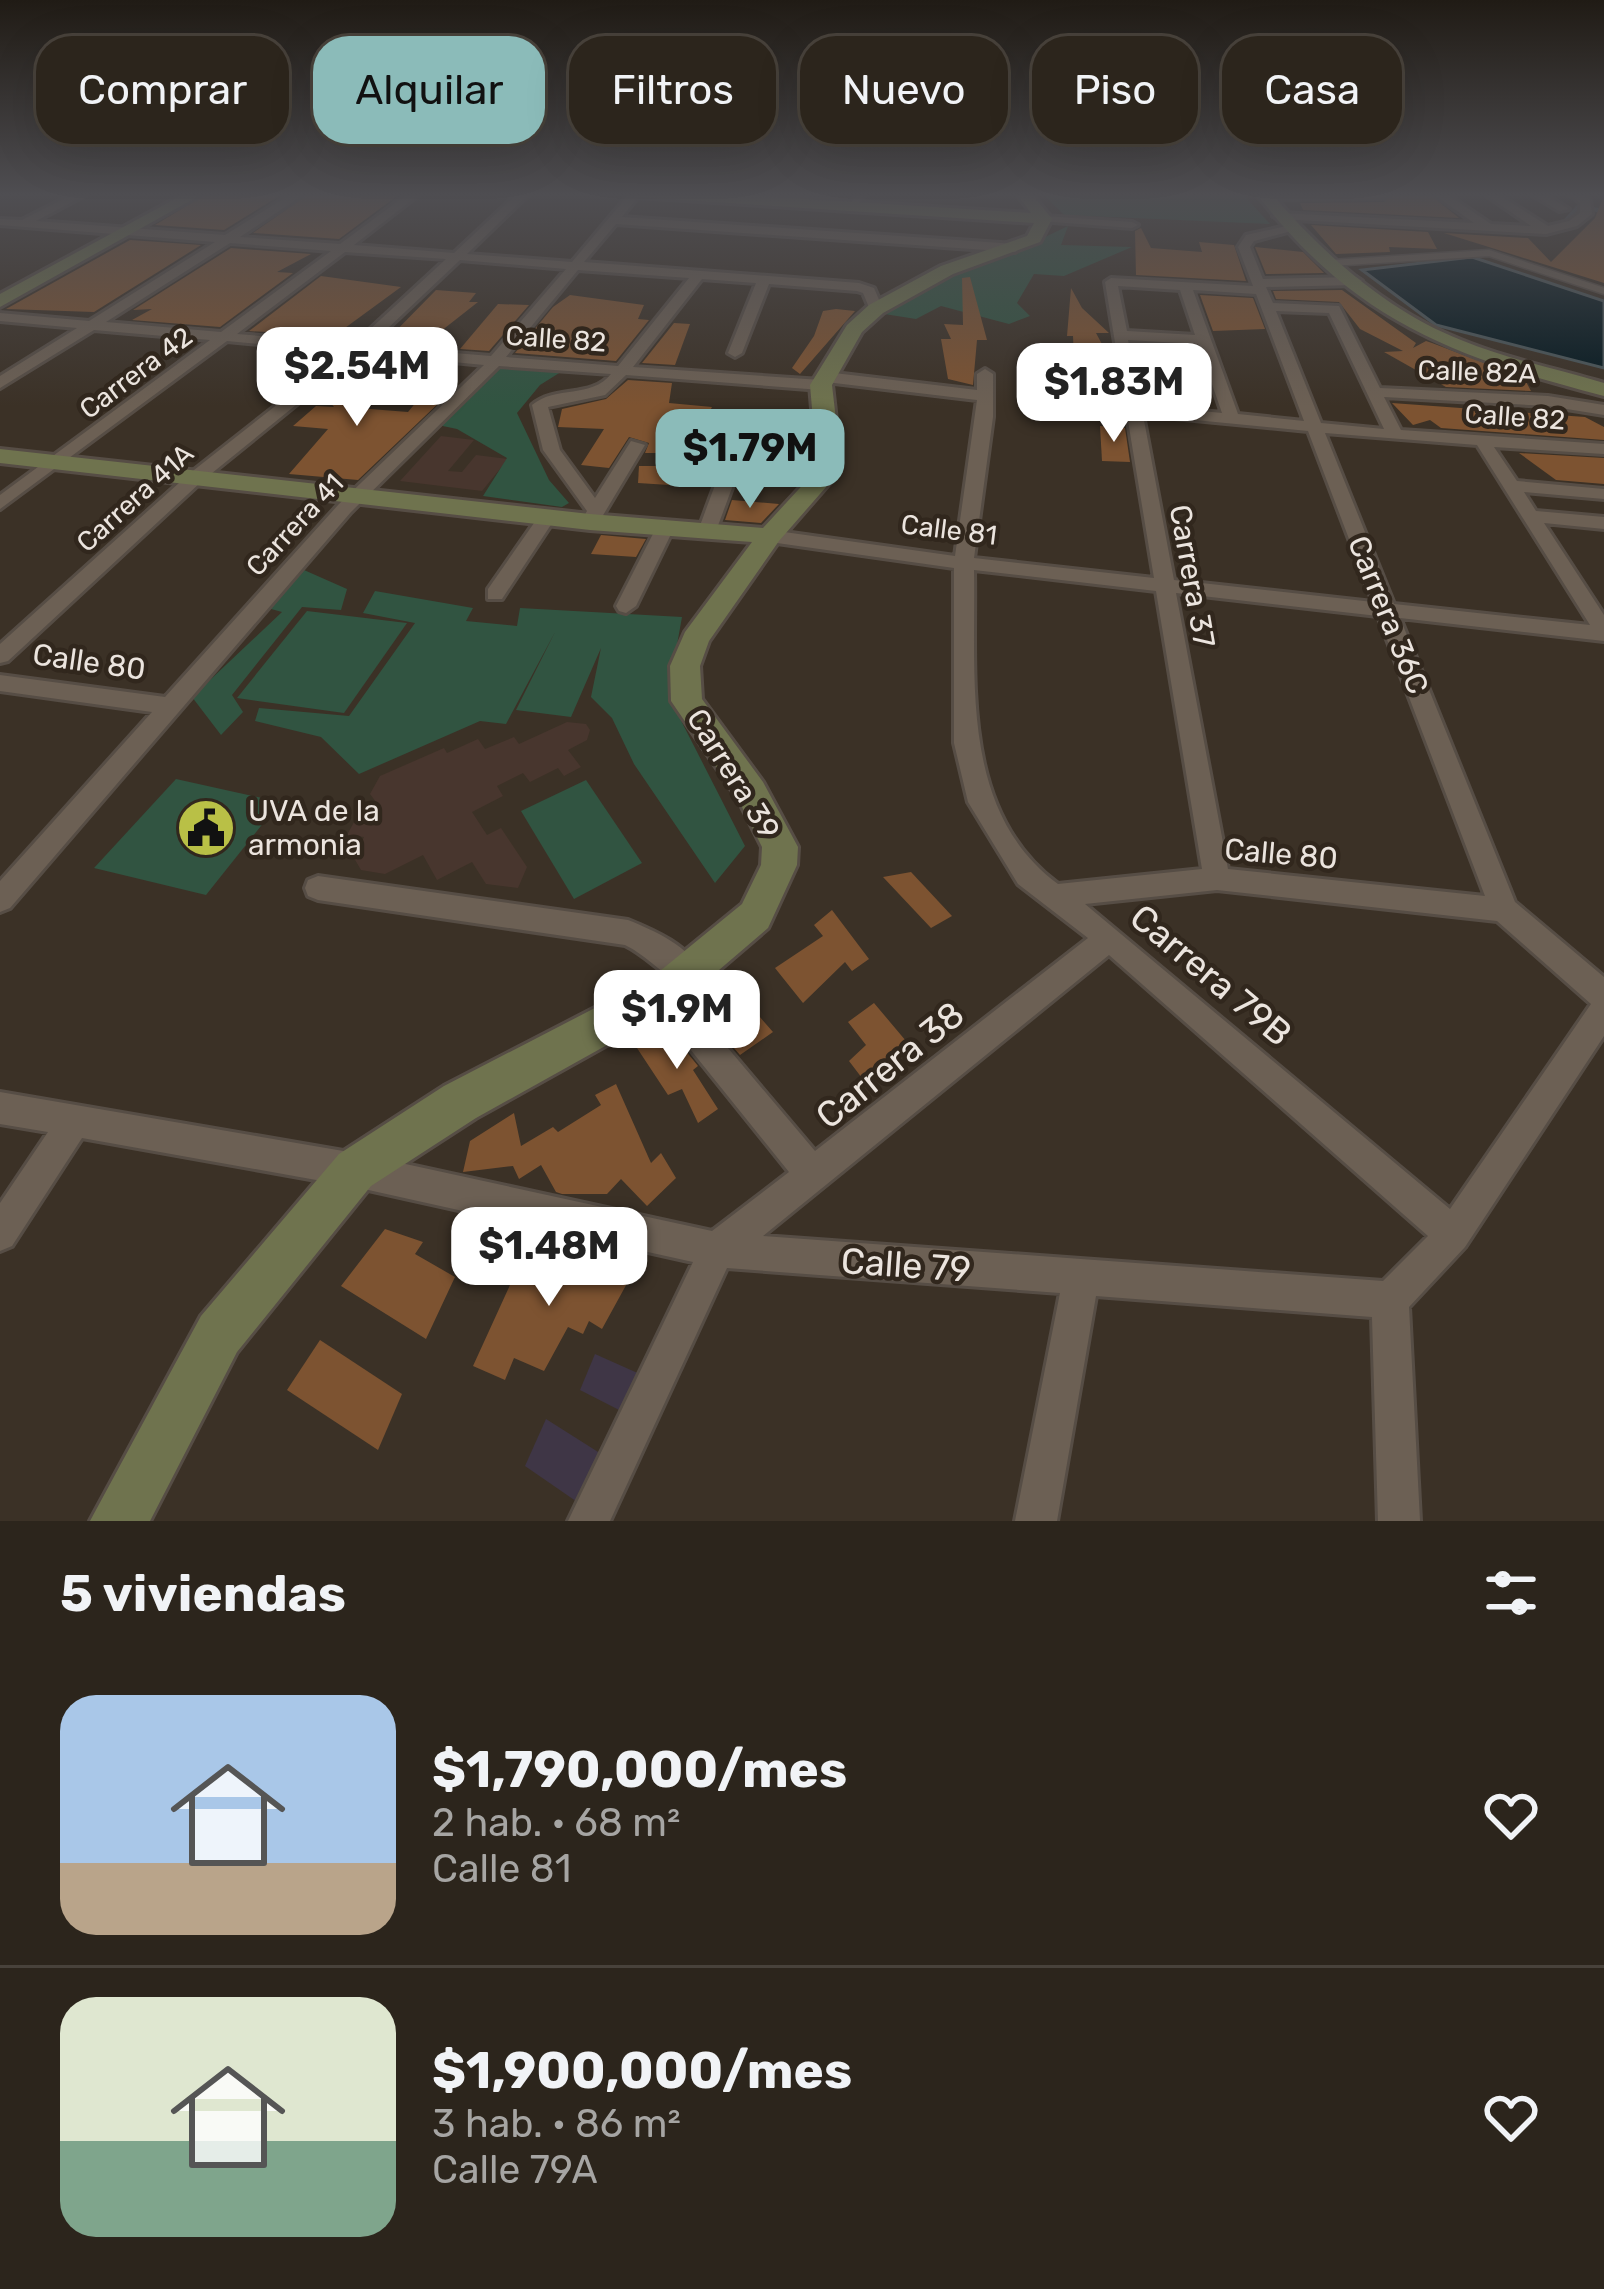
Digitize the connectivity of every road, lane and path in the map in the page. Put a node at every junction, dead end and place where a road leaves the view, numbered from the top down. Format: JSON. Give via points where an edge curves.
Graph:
{"nodes":[{"id":1,"x":67,"y":264,"type":"edge"},
{"id":2,"x":189,"y":264,"type":"edge"},
{"id":3,"x":322,"y":264,"type":"edge"},
{"id":4,"x":448,"y":264,"type":"edge"},
{"id":5,"x":548,"y":264,"type":"edge"},
{"id":6,"x":966,"y":264,"type":"edge"},
{"id":7,"x":1251,"y":264,"type":"edge"},
{"id":8,"x":1332,"y":264,"type":"edge"},
{"id":9,"x":1522,"y":264,"type":"edge"},
{"id":10,"x":575,"y":266,"type":"junction"},
{"id":11,"x":698,"y":274,"type":"junction"},
{"id":12,"x":764,"y":280,"type":"junction"},
{"id":13,"x":1356,"y":280,"type":"junction"},
{"id":14,"x":1185,"y":286,"type":"junction"},
{"id":15,"x":1604,"y":291,"type":"edge"},
{"id":16,"x":1264,"y":293,"type":"junction"},
{"id":17,"x":0,"y":301,"type":"edge"},
{"id":18,"x":876,"y":309,"type":"junction"},
{"id":19,"x":0,"y":317,"type":"edge"},
{"id":20,"x":92,"y":326,"type":"junction"},
{"id":21,"x":1123,"y":335,"type":"junction"},
{"id":22,"x":224,"y":337,"type":"junction"},
{"id":23,"x":1205,"y":340,"type":"junction"},
{"id":24,"x":357,"y":349,"type":"junction"},
{"id":25,"x":735,"y":352,"type":"dead end"},
{"id":26,"x":494,"y":362,"type":"junction"},
{"id":27,"x":1541,"y":369,"type":"junction"},
{"id":28,"x":625,"y":372,"type":"junction"},
{"id":29,"x":985,"y":374,"type":"dead end"},
{"id":30,"x":824,"y":381,"type":"junction"},
{"id":31,"x":0,"y":383,"type":"edge"},
{"id":32,"x":1604,"y":390,"type":"edge"},
{"id":33,"x":1375,"y":392,"type":"junction"},
{"id":34,"x":985,"y":396,"type":"junction"},
{"id":35,"x":1549,"y":401,"type":"junction"},
{"id":36,"x":1136,"y":410,"type":"junction"},
{"id":37,"x":1604,"y":410,"type":"edge"},
{"id":38,"x":1231,"y":417,"type":"junction"},
{"id":39,"x":1312,"y":427,"type":"junction"},
{"id":40,"x":1395,"y":435,"type":"junction"},
{"id":41,"x":1483,"y":442,"type":"junction"},
{"id":42,"x":637,"y":445,"type":"dead end"},
{"id":43,"x":1604,"y":449,"type":"edge"},
{"id":44,"x":0,"y":456,"type":"edge"},
{"id":45,"x":56,"y":462,"type":"junction"},
{"id":46,"x":727,"y":477,"type":"dead end"},
{"id":47,"x":195,"y":478,"type":"junction"},
{"id":48,"x":1511,"y":486,"type":"junction"},
{"id":49,"x":1604,"y":494,"type":"edge"},
{"id":50,"x":358,"y":496,"type":"junction"},
{"id":51,"x":0,"y":504,"type":"edge"},
{"id":52,"x":593,"y":516,"type":"junction"},
{"id":53,"x":1530,"y":516,"type":"junction"},
{"id":54,"x":547,"y":517,"type":"junction"},
{"id":55,"x":1604,"y":523,"type":"edge"},
{"id":56,"x":665,"y":528,"type":"junction"},
{"id":57,"x":707,"y":531,"type":"junction"},
{"id":58,"x":770,"y":536,"type":"junction"},
{"id":59,"x":964,"y":563,"type":"junction"},
{"id":60,"x":1162,"y":585,"type":"junction"},
{"id":61,"x":495,"y":594,"type":"dead end"},
{"id":62,"x":626,"y":606,"type":"dead end"},
{"id":63,"x":1387,"y":610,"type":"junction"},
{"id":64,"x":1604,"y":633,"type":"edge"},
{"id":65,"x":0,"y":656,"type":"edge"},
{"id":66,"x":0,"y":683,"type":"edge"},
{"id":67,"x":169,"y":706,"type":"junction"},
{"id":68,"x":1217,"y":879,"type":"junction"},
{"id":69,"x":318,"y":888,"type":"dead end"},
{"id":70,"x":1052,"y":896,"type":"junction"},
{"id":71,"x":0,"y":900,"type":"edge"},
{"id":72,"x":1504,"y":910,"type":"junction"},
{"id":73,"x":1109,"y":938,"type":"junction"},
{"id":74,"x":675,"y":983,"type":"junction"},
{"id":75,"x":1604,"y":996,"type":"edge"},
{"id":76,"x":1604,"y":1010,"type":"edge"},
{"id":77,"x":0,"y":1108,"type":"edge"},
{"id":78,"x":74,"y":1123,"type":"junction"},
{"id":79,"x":356,"y":1170,"type":"junction"},
{"id":80,"x":814,"y":1176,"type":"junction"},
{"id":81,"x":0,"y":1234,"type":"edge"},
{"id":82,"x":1453,"y":1235,"type":"junction"},
{"id":83,"x":717,"y":1250,"type":"junction"},
{"id":84,"x":1081,"y":1278,"type":"junction"},
{"id":85,"x":1390,"y":1300,"type":"junction"},
{"id":86,"x":119,"y":1521,"type":"edge"},
{"id":87,"x":590,"y":1521,"type":"edge"},
{"id":88,"x":1036,"y":1521,"type":"edge"},
{"id":89,"x":1400,"y":1521,"type":"edge"}],
"edges":[{"from":1,"to":17,"type":"street"},
{"from":2,"to":20,"type":"street"},
{"from":3,"to":22,"type":"street","name":"Carrera 42"},
{"from":4,"to":24,"type":"street","name":"Carrera 41A"},
{"from":5,"to":10,"type":"street"},
{"from":6,"to":18,"type":"street"},
{"from":7,"to":16,"type":"street","name":"Carrera 36C"},
{"from":8,"to":13,"type":"street"},
{"from":9,"to":15,"type":"lane"},
{"from":10,"to":11,"type":"street"},
{"from":10,"to":26,"type":"street","name":"Carrera 41"},
{"from":11,"to":12,"type":"street"},
{"from":11,"to":28,"type":"street"},
{"from":12,"to":18,"type":"street","via":[[859,286]]},
{"from":12,"to":25,"type":"street"},
{"from":13,"to":16,"type":"street"},
{"from":13,"to":27,"type":"street","via":[[1438,338]]},
{"from":14,"to":16,"type":"street"},
{"from":14,"to":21,"type":"street","name":"Carrera 37","via":[[1111,282]]},
{"from":14,"to":23,"type":"street"},
{"from":16,"to":33,"type":"street","via":[[1330,307]]},
{"from":16,"to":39,"type":"street","name":"Carrera 36C"},
{"from":18,"to":30,"type":"street","via":[[854,329]]},
{"from":19,"to":20,"type":"street","name":"Calle 82"},
{"from":20,"to":22,"type":"street","name":"Calle 82"},
{"from":20,"to":31,"type":"street"},
{"from":21,"to":23,"type":"street"},
{"from":21,"to":36,"type":"street","name":"Carrera 37"},
{"from":22,"to":24,"type":"street","name":"Calle 82"},
{"from":22,"to":45,"type":"street","name":"Carrera 42"},
{"from":23,"to":38,"type":"street"},
{"from":24,"to":26,"type":"street","name":"Calle 82"},
{"from":24,"to":47,"type":"street","name":"Carrera 41A"},
{"from":26,"to":28,"type":"street","name":"Calle 82"},
{"from":26,"to":50,"type":"street","name":"Carrera 41"},
{"from":27,"to":32,"type":"street"},
{"from":27,"to":35,"type":"street","name":"Calle 82A"},
{"from":28,"to":30,"type":"street","name":"Calle 82"},
{"from":28,"to":52,"type":"street","via":[[599,393],[540,405],[542,435]]},
{"from":29,"to":34,"type":"street","name":"Carrera 79B"},
{"from":30,"to":34,"type":"street","name":"Calle 82"},
{"from":30,"to":58,"type":"street","name":"Carrera 39","via":[[825,468]]},
{"from":33,"to":35,"type":"street","name":"Calle 82A"},
{"from":33,"to":40,"type":"street"},
{"from":34,"to":59,"type":"street","name":"Carrera 79B"},
{"from":35,"to":37,"type":"street"},
{"from":36,"to":38,"type":"street","name":"Calle 82"},
{"from":36,"to":60,"type":"street","name":"Carrera 37"},
{"from":38,"to":39,"type":"street","name":"Calle 82"},
{"from":39,"to":40,"type":"street","name":"Calle 82"},
{"from":39,"to":63,"type":"street","name":"Carrera 36C"},
{"from":40,"to":41,"type":"street","name":"Calle 82"},
{"from":41,"to":43,"type":"street","name":"Calle 82"},
{"from":41,"to":48,"type":"street"},
{"from":42,"to":52,"type":"street"},
{"from":44,"to":45,"type":"street","name":"Calle 81"},
{"from":45,"to":47,"type":"street","name":"Calle 81"},
{"from":45,"to":51,"type":"street","name":"Carrera 42"},
{"from":46,"to":57,"type":"street"},
{"from":47,"to":50,"type":"street","name":"Calle 81"},
{"from":47,"to":65,"type":"street","name":"Carrera 41A"},
{"from":48,"to":49,"type":"street"},
{"from":48,"to":53,"type":"street"},
{"from":50,"to":54,"type":"street","name":"Calle 81"},
{"from":50,"to":67,"type":"street","name":"Carrera 41"},
{"from":52,"to":54,"type":"street","name":"Calle 81"},
{"from":52,"to":56,"type":"street","name":"Calle 81"},
{"from":53,"to":55,"type":"street"},
{"from":53,"to":64,"type":"street"},
{"from":54,"to":61,"type":"street"},
{"from":56,"to":57,"type":"street","name":"Calle 81"},
{"from":56,"to":62,"type":"street"},
{"from":57,"to":58,"type":"street","name":"Calle 81"},
{"from":58,"to":59,"type":"street","name":"Calle 81"},
{"from":58,"to":74,"type":"street","name":"Carrera 39","via":[[695,639],[683,686],[751,791],[780,847],[779,865],[755,916]]},
{"from":59,"to":60,"type":"street","name":"Calle 81"},
{"from":59,"to":70,"type":"street","name":"Carrera 79B","via":[[966,743],[980,802],[1027,876]]},
{"from":60,"to":63,"type":"street","name":"Calle 81"},
{"from":60,"to":68,"type":"street","name":"Carrera 37"},
{"from":63,"to":64,"type":"street","name":"Calle 81"},
{"from":63,"to":72,"type":"street","name":"Carrera 36C"},
{"from":66,"to":67,"type":"street","name":"Calle 80"},
{"from":67,"to":71,"type":"street","name":"Carrera 41"},
{"from":68,"to":70,"type":"street","name":"Calle 80"},
{"from":68,"to":72,"type":"street","name":"Calle 80"},
{"from":69,"to":74,"type":"street","via":[[628,933],[656,946]]},
{"from":70,"to":73,"type":"street","name":"Carrera 79B"},
{"from":72,"to":75,"type":"street","name":"Carrera 36C"},
{"from":73,"to":80,"type":"street","name":"Carrera 38"},
{"from":73,"to":82,"type":"street","name":"Carrera 79B"},
{"from":74,"to":79,"type":"street","name":"Carrera 39","via":[[460,1102]]},
{"from":74,"to":80,"type":"street"},
{"from":76,"to":82,"type":"street"},
{"from":77,"to":78,"type":"street","name":"Calle 79"},
{"from":78,"to":79,"type":"street","name":"Calle 79"},
{"from":78,"to":81,"type":"street"},
{"from":79,"to":83,"type":"street","name":"Calle 79"},
{"from":79,"to":86,"type":"street","name":"Carrera 39","via":[[219,1334]]},
{"from":80,"to":83,"type":"street","name":"Carrera 38"},
{"from":82,"to":85,"type":"street"},
{"from":83,"to":84,"type":"street","name":"Calle 79"},
{"from":83,"to":87,"type":"street"},
{"from":84,"to":85,"type":"street","name":"Calle 79"},
{"from":84,"to":88,"type":"street"},
{"from":85,"to":89,"type":"street"}]}
